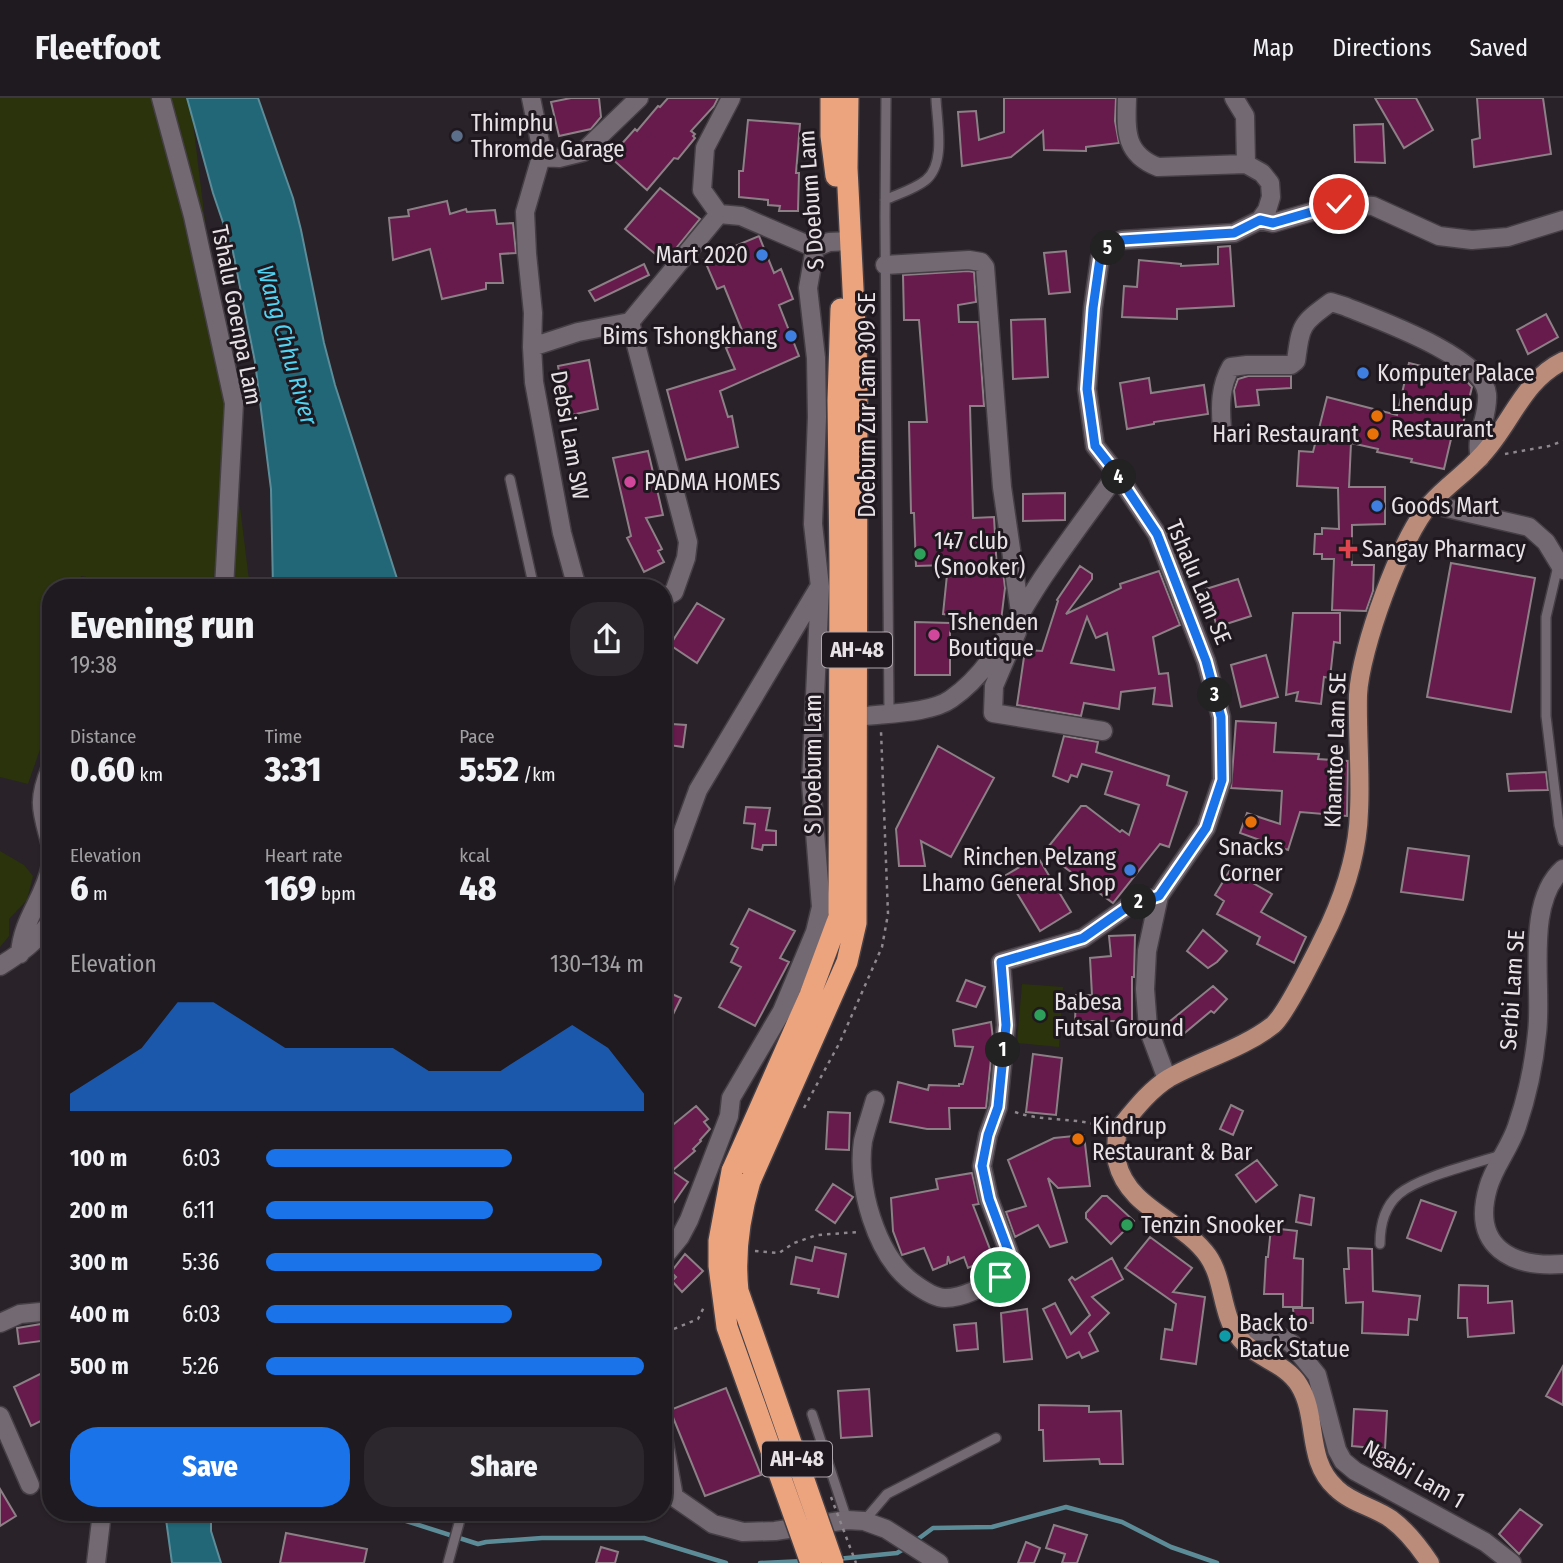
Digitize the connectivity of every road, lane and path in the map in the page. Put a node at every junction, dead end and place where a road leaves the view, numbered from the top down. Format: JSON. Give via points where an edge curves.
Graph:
{"nodes":[{"id":1,"x":161,"y":98,"type":"edge"},
{"id":2,"x":531,"y":98,"type":"edge"},
{"id":3,"x":639,"y":98,"type":"edge"},
{"id":4,"x":732,"y":98,"type":"edge"},
{"id":5,"x":831,"y":98,"type":"edge"},
{"id":6,"x":848,"y":98,"type":"edge"},
{"id":7,"x":886,"y":98,"type":"edge"},
{"id":8,"x":1128,"y":98,"type":"edge"},
{"id":9,"x":1234,"y":98,"type":"edge"},
{"id":10,"x":936,"y":99,"type":"edge"},
{"id":11,"x":541,"y":157,"type":"junction"},
{"id":12,"x":1246,"y":164,"type":"junction"},
{"id":13,"x":885,"y":201,"type":"junction"},
{"id":14,"x":719,"y":214,"type":"junction"},
{"id":15,"x":1260,"y":220,"type":"junction"},
{"id":16,"x":1563,"y":220,"type":"edge"},
{"id":17,"x":848,"y":241,"type":"junction"},
{"id":18,"x":816,"y":247,"type":"junction"},
{"id":19,"x":886,"y":265,"type":"junction"},
{"id":20,"x":630,"y":322,"type":"junction"},
{"id":21,"x":532,"y":347,"type":"junction"},
{"id":22,"x":1563,"y":361,"type":"edge"},
{"id":23,"x":1222,"y":428,"type":"dead end"},
{"id":24,"x":1563,"y":441,"type":"edge"},
{"id":25,"x":1480,"y":458,"type":"junction"},
{"id":26,"x":1117,"y":474,"type":"junction"},
{"id":27,"x":510,"y":479,"type":"dead end"},
{"id":28,"x":1430,"y":504,"type":"junction"},
{"id":29,"x":1561,"y":566,"type":"edge"},
{"id":30,"x":224,"y":579,"type":"edge"},
{"id":31,"x":532,"y":579,"type":"edge"},
{"id":32,"x":575,"y":579,"type":"edge"},
{"id":33,"x":820,"y":587,"type":"junction"},
{"id":34,"x":1034,"y":590,"type":"junction"},
{"id":35,"x":672,"y":593,"type":"edge"},
{"id":36,"x":1020,"y":612,"type":"junction"},
{"id":37,"x":889,"y":712,"type":"junction"},
{"id":38,"x":857,"y":717,"type":"junction"},
{"id":39,"x":1103,"y":731,"type":"dead end"},
{"id":40,"x":42,"y":789,"type":"edge"},
{"id":41,"x":42,"y":808,"type":"edge"},
{"id":42,"x":1563,"y":841,"type":"edge"},
{"id":43,"x":672,"y":861,"type":"edge"},
{"id":44,"x":1563,"y":869,"type":"edge"},
{"id":45,"x":42,"y":891,"type":"edge"},
{"id":46,"x":1159,"y":896,"type":"junction"},
{"id":47,"x":42,"y":934,"type":"edge"},
{"id":48,"x":20,"y":954,"type":"junction"},
{"id":49,"x":0,"y":966,"type":"edge"},
{"id":50,"x":1167,"y":1079,"type":"junction"},
{"id":51,"x":875,"y":1100,"type":"dead end"},
{"id":52,"x":998,"y":1107,"type":"junction"},
{"id":53,"x":1117,"y":1130,"type":"junction"},
{"id":54,"x":1506,"y":1153,"type":"junction"},
{"id":55,"x":741,"y":1176,"type":"junction"},
{"id":56,"x":876,"y":1233,"type":"junction"},
{"id":57,"x":1380,"y":1244,"type":"dead end"},
{"id":58,"x":672,"y":1247,"type":"edge"},
{"id":59,"x":752,"y":1251,"type":"dead end"},
{"id":60,"x":1563,"y":1264,"type":"edge"},
{"id":61,"x":704,"y":1308,"type":"dead end"},
{"id":62,"x":42,"y":1312,"type":"edge"},
{"id":63,"x":0,"y":1323,"type":"edge"},
{"id":64,"x":672,"y":1330,"type":"edge"},
{"id":65,"x":1236,"y":1332,"type":"junction"},
{"id":66,"x":813,"y":1414,"type":"dead end"},
{"id":67,"x":0,"y":1416,"type":"edge"},
{"id":68,"x":996,"y":1438,"type":"dead end"},
{"id":69,"x":30,"y":1485,"type":"dead end"},
{"id":70,"x":672,"y":1498,"type":"edge"},
{"id":71,"x":849,"y":1516,"type":"junction"},
{"id":72,"x":101,"y":1521,"type":"edge"},
{"id":73,"x":459,"y":1521,"type":"edge"},
{"id":74,"x":449,"y":1559,"type":"edge"},
{"id":75,"x":96,"y":1563,"type":"edge"},
{"id":76,"x":811,"y":1563,"type":"edge"},
{"id":77,"x":833,"y":1563,"type":"edge"},
{"id":78,"x":856,"y":1563,"type":"edge"},
{"id":79,"x":939,"y":1563,"type":"edge"},
{"id":80,"x":1430,"y":1563,"type":"edge"},
{"id":81,"x":1512,"y":1563,"type":"edge"}],
"edges":[{"from":1,"to":30,"type":"street","name":"Tshalu Goenpa Lam","via":[[193,216],[234,403]]},
{"from":2,"to":11,"type":"street"},
{"from":3,"to":11,"type":"street","via":[[583,152]]},
{"from":4,"to":14,"type":"street","via":[[705,148],[702,190]]},
{"from":5,"to":17,"type":"highway","name":"S Doebum Lam","number":"AH-48","via":[[831,136]]},
{"from":6,"to":17,"type":"highway","name":"S Doebum Lam","number":"AH-48"},
{"from":7,"to":13,"type":"lane","name":"Doebum Zur Lam 309 SE"},
{"from":8,"to":12,"type":"street","via":[[1129,140],[1148,163],[1158,167]]},
{"from":9,"to":12,"type":"street","via":[[1245,116]]},
{"from":10,"to":13,"type":"lane","via":[[938,160],[933,173]]},
{"from":11,"to":21,"type":"street","via":[[525,212]]},
{"from":12,"to":15,"type":"street","via":[[1270,183],[1271,197]]},
{"from":13,"to":19,"type":"lane","name":"Doebum Zur Lam 309 SE"},
{"from":14,"to":18,"type":"street","via":[[741,216]]},
{"from":14,"to":20,"type":"street"},
{"from":15,"to":16,"type":"street","name":"Tshalu Lam SE","via":[[1273,223],[1339,204],[1373,206],[1439,236],[1472,240],[1508,237]]},
{"from":15,"to":26,"type":"street","name":"Tshalu Lam SE","via":[[1234,233],[1122,240],[1100,258],[1087,389],[1095,446]]},
{"from":17,"to":18,"type":"street"},
{"from":17,"to":38,"type":"highway","name":"S Doebum Lam","number":"AH-48","via":[[857,382]]},
{"from":17,"to":55,"type":"highway","name":"S Doebum Lam","number":"AH-48","via":[[838,400],[839,918]]},
{"from":18,"to":33,"type":"street","via":[[808,288],[816,358],[813,524]]},
{"from":19,"to":36,"type":"street","via":[[969,260],[985,267],[1002,487]]},
{"from":19,"to":37,"type":"lane","name":"Doebum Zur Lam 309 SE"},
{"from":20,"to":21,"type":"street","name":"Debsi Lam SW"},
{"from":20,"to":35,"type":"street","via":[[688,542]]},
{"from":21,"to":32,"type":"street","name":"Debsi Lam SW","via":[[557,509]]},
{"from":22,"to":25,"type":"main road","name":"Khamtoe Lam SE","via":[[1525,392]]},
{"from":23,"to":25,"type":"street","via":[[1223,383],[1231,368],[1291,365],[1306,321],[1331,302],[1434,345],[1481,377],[1487,398],[1477,447]]},
{"from":24,"to":25,"type":"path"},
{"from":25,"to":28,"type":"main road","name":"Khamtoe Lam SE"},
{"from":26,"to":34,"type":"street"},
{"from":26,"to":46,"type":"street","name":"Tshalu Lam SE","via":[[1157,534],[1206,661],[1221,717],[1222,780],[1206,828]]},
{"from":27,"to":31,"type":"lane"},
{"from":28,"to":29,"type":"street","via":[[1529,527],[1546,542]]},
{"from":28,"to":50,"type":"main road","name":"Khamtoe Lam SE","via":[[1404,547],[1360,670],[1359,813],[1349,875],[1330,923],[1275,1024]]},
{"from":29,"to":42,"type":"lane","via":[[1546,617],[1546,704]]},
{"from":33,"to":43,"type":"street","via":[[698,790]]},
{"from":33,"to":58,"type":"street","via":[[811,783],[821,907],[816,932],[782,1011],[731,1098],[729,1116],[689,1220]]},
{"from":34,"to":36,"type":"street"},
{"from":34,"to":39,"type":"street","via":[[994,686],[993,713]]},
{"from":36,"to":37,"type":"street","via":[[992,656],[950,701]]},
{"from":37,"to":38,"type":"street"},
{"from":38,"to":55,"type":"highway","name":"S Doebum Lam","number":"AH-48","via":[[856,923],[847,962]]},
{"from":40,"to":41,"type":"street"},
{"from":44,"to":54,"type":"street","name":"Serbi Lam SE","via":[[1547,891],[1541,915],[1537,1034],[1526,1094]]},
{"from":45,"to":48,"type":"street","via":[[21,936]]},
{"from":46,"to":50,"type":"street","name":"Tshalu Lam SE","via":[[1147,951],[1145,989],[1148,1028]]},
{"from":46,"to":52,"type":"street","via":[[1130,905],[1083,938],[1001,962],[1006,1025]]},
{"from":47,"to":48,"type":"street"},
{"from":48,"to":49,"type":"street"},
{"from":50,"to":53,"type":"main road","name":"Khamtoe Lam SE"},
{"from":51,"to":56,"type":"street","via":[[863,1143],[863,1178]]},
{"from":52,"to":53,"type":"path","via":[[1034,1119],[1090,1122]]},
{"from":52,"to":56,"type":"street","via":[[982,1166],[1012,1261],[1009,1272],[964,1294],[943,1298],[921,1289],[898,1271]]},
{"from":53,"to":65,"type":"main road","via":[[1117,1161],[1126,1182],[1141,1201],[1208,1256]]},
{"from":54,"to":57,"type":"lane","via":[[1425,1180],[1397,1195],[1385,1213]]},
{"from":54,"to":60,"type":"street","name":"Serbi Lam SE","via":[[1487,1189],[1488,1232],[1502,1253],[1513,1258],[1532,1264]]},
{"from":55,"to":76,"type":"highway","name":"S Doebum Lam","number":"AH-48","bridge":true,"via":[[721,1230],[719,1266],[727,1327]]},
{"from":55,"to":77,"type":"highway","name":"S Doebum Lam","number":"AH-48","bridge":true,"via":[[735,1264],[738,1291]]},
{"from":56,"to":59,"type":"path","via":[[817,1235],[779,1253]]},
{"from":61,"to":64,"type":"path","via":[[698,1319]]},
{"from":62,"to":63,"type":"street","via":[[20,1314]]},
{"from":65,"to":80,"type":"main road","via":[[1298,1383],[1305,1397],[1314,1450],[1335,1488],[1392,1520]]},
{"from":65,"to":81,"type":"street","name":"Ngabi Lam 1","via":[[1263,1331],[1292,1344],[1317,1375],[1337,1450],[1354,1471],[1485,1542]]},
{"from":66,"to":71,"type":"lane"},
{"from":67,"to":69,"type":"street"},
{"from":68,"to":71,"type":"lane"},
{"from":70,"to":71,"type":"street","via":[[713,1524],[743,1532],[775,1531]]},
{"from":71,"to":78,"type":"path","bridge":true},
{"from":71,"to":79,"type":"street","via":[[886,1529]]},
{"from":72,"to":75,"type":"street"},
{"from":73,"to":74,"type":"lane"}]}
